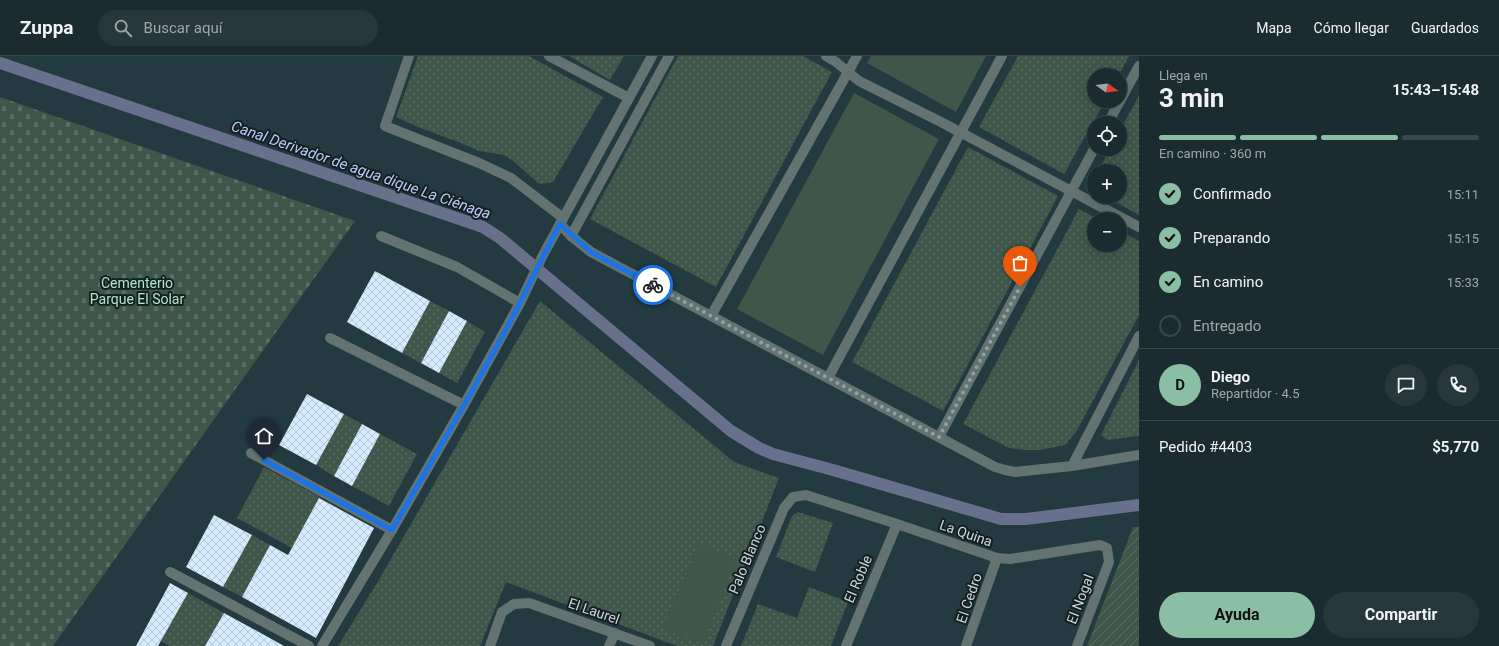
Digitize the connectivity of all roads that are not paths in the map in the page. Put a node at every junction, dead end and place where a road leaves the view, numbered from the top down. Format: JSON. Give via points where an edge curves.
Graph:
{"nodes":[{"id":1,"x":409,"y":56,"type":"edge"},
{"id":2,"x":549,"y":56,"type":"edge"},
{"id":3,"x":652,"y":56,"type":"edge"},
{"id":4,"x":669,"y":56,"type":"edge"},
{"id":5,"x":826,"y":56,"type":"edge"},
{"id":6,"x":856,"y":56,"type":"edge"},
{"id":7,"x":1002,"y":56,"type":"edge"},
{"id":8,"x":1139,"y":66,"type":"edge"},
{"id":9,"x":848,"y":71,"type":"junction"},
{"id":10,"x":629,"y":98,"type":"junction"},
{"id":11,"x":1112,"y":116,"type":"edge"},
{"id":12,"x":960,"y":132,"type":"junction"},
{"id":13,"x":1090,"y":156,"type":"edge"},
{"id":14,"x":1071,"y":191,"type":"junction"},
{"id":15,"x":562,"y":221,"type":"junction"},
{"id":16,"x":1139,"y":227,"type":"edge"},
{"id":17,"x":381,"y":236,"type":"dead end"},
{"id":18,"x":571,"y":236,"type":"junction"},
{"id":19,"x":520,"y":303,"type":"junction"},
{"id":20,"x":711,"y":316,"type":"junction"},
{"id":21,"x":1139,"y":336,"type":"edge"},
{"id":22,"x":330,"y":338,"type":"dead end"},
{"id":23,"x":828,"y":378,"type":"junction"},
{"id":24,"x":464,"y":405,"type":"junction"},
{"id":25,"x":939,"y":437,"type":"junction"},
{"id":26,"x":251,"y":453,"type":"dead end"},
{"id":27,"x":1139,"y":455,"type":"edge"},
{"id":28,"x":1072,"y":466,"type":"junction"},
{"id":29,"x":806,"y":495,"type":"joint"},
{"id":30,"x":896,"y":524,"type":"junction"},
{"id":31,"x":392,"y":530,"type":"junction"},
{"id":32,"x":997,"y":558,"type":"junction"},
{"id":33,"x":1109,"y":562,"type":"joint"},
{"id":34,"x":170,"y":572,"type":"dead end"},
{"id":35,"x":615,"y":633,"type":"junction"},
{"id":36,"x":309,"y":646,"type":"edge"},
{"id":37,"x":322,"y":646,"type":"edge"},
{"id":38,"x":490,"y":646,"type":"edge"},
{"id":39,"x":609,"y":646,"type":"edge"},
{"id":40,"x":650,"y":646,"type":"edge"},
{"id":41,"x":726,"y":646,"type":"edge"},
{"id":42,"x":846,"y":646,"type":"edge"},
{"id":43,"x":966,"y":646,"type":"edge"},
{"id":44,"x":1077,"y":646,"type":"edge"}],
"edges":[{"from":1,"to":15,"type":"street","via":[[385,126],[511,178]]},
{"from":2,"to":10,"type":"street"},
{"from":3,"to":10,"type":"street"},
{"from":4,"to":18,"type":"street"},
{"from":5,"to":9,"type":"street"},
{"from":6,"to":9,"type":"street"},
{"from":7,"to":12,"type":"street"},
{"from":8,"to":11,"type":"street"},
{"from":9,"to":12,"type":"street","via":[[859,81]]},
{"from":9,"to":20,"type":"street"},
{"from":10,"to":15,"type":"street"},
{"from":12,"to":14,"type":"street"},
{"from":12,"to":23,"type":"street"},
{"from":13,"to":14,"type":"street"},
{"from":14,"to":16,"type":"street"},
{"from":14,"to":25,"type":"street"},
{"from":15,"to":18,"type":"street"},
{"from":15,"to":19,"type":"street"},
{"from":17,"to":19,"type":"street","via":[[457,267]]},
{"from":18,"to":20,"type":"street","via":[[591,252]]},
{"from":19,"to":24,"type":"street"},
{"from":20,"to":23,"type":"street"},
{"from":21,"to":28,"type":"street"},
{"from":22,"to":24,"type":"street"},
{"from":23,"to":25,"type":"street"},
{"from":24,"to":31,"type":"street"},
{"from":25,"to":28,"type":"street","via":[[1005,470],[1015,472]]},
{"from":26,"to":31,"type":"street"},
{"from":27,"to":28,"type":"street"},
{"from":29,"to":30,"type":"street","name":"La Quina"},
{"from":29,"to":41,"type":"street","name":"Palo Blanco","via":[[793,497],[784,508]]},
{"from":30,"to":32,"type":"street","name":"La Quina"},
{"from":30,"to":42,"type":"street","name":"El Roble"},
{"from":31,"to":37,"type":"street"},
{"from":32,"to":33,"type":"street","name":"La Quina","via":[[1100,546],[1107,548]]},
{"from":32,"to":43,"type":"street","name":"El Cedro"},
{"from":33,"to":44,"type":"street","name":"El Nogal"},
{"from":34,"to":36,"type":"street"},
{"from":35,"to":38,"type":"street","name":"El Laurel","via":[[529,603],[514,604],[502,612]]},
{"from":35,"to":39,"type":"street"},
{"from":35,"to":40,"type":"street","name":"El Laurel"}]}
